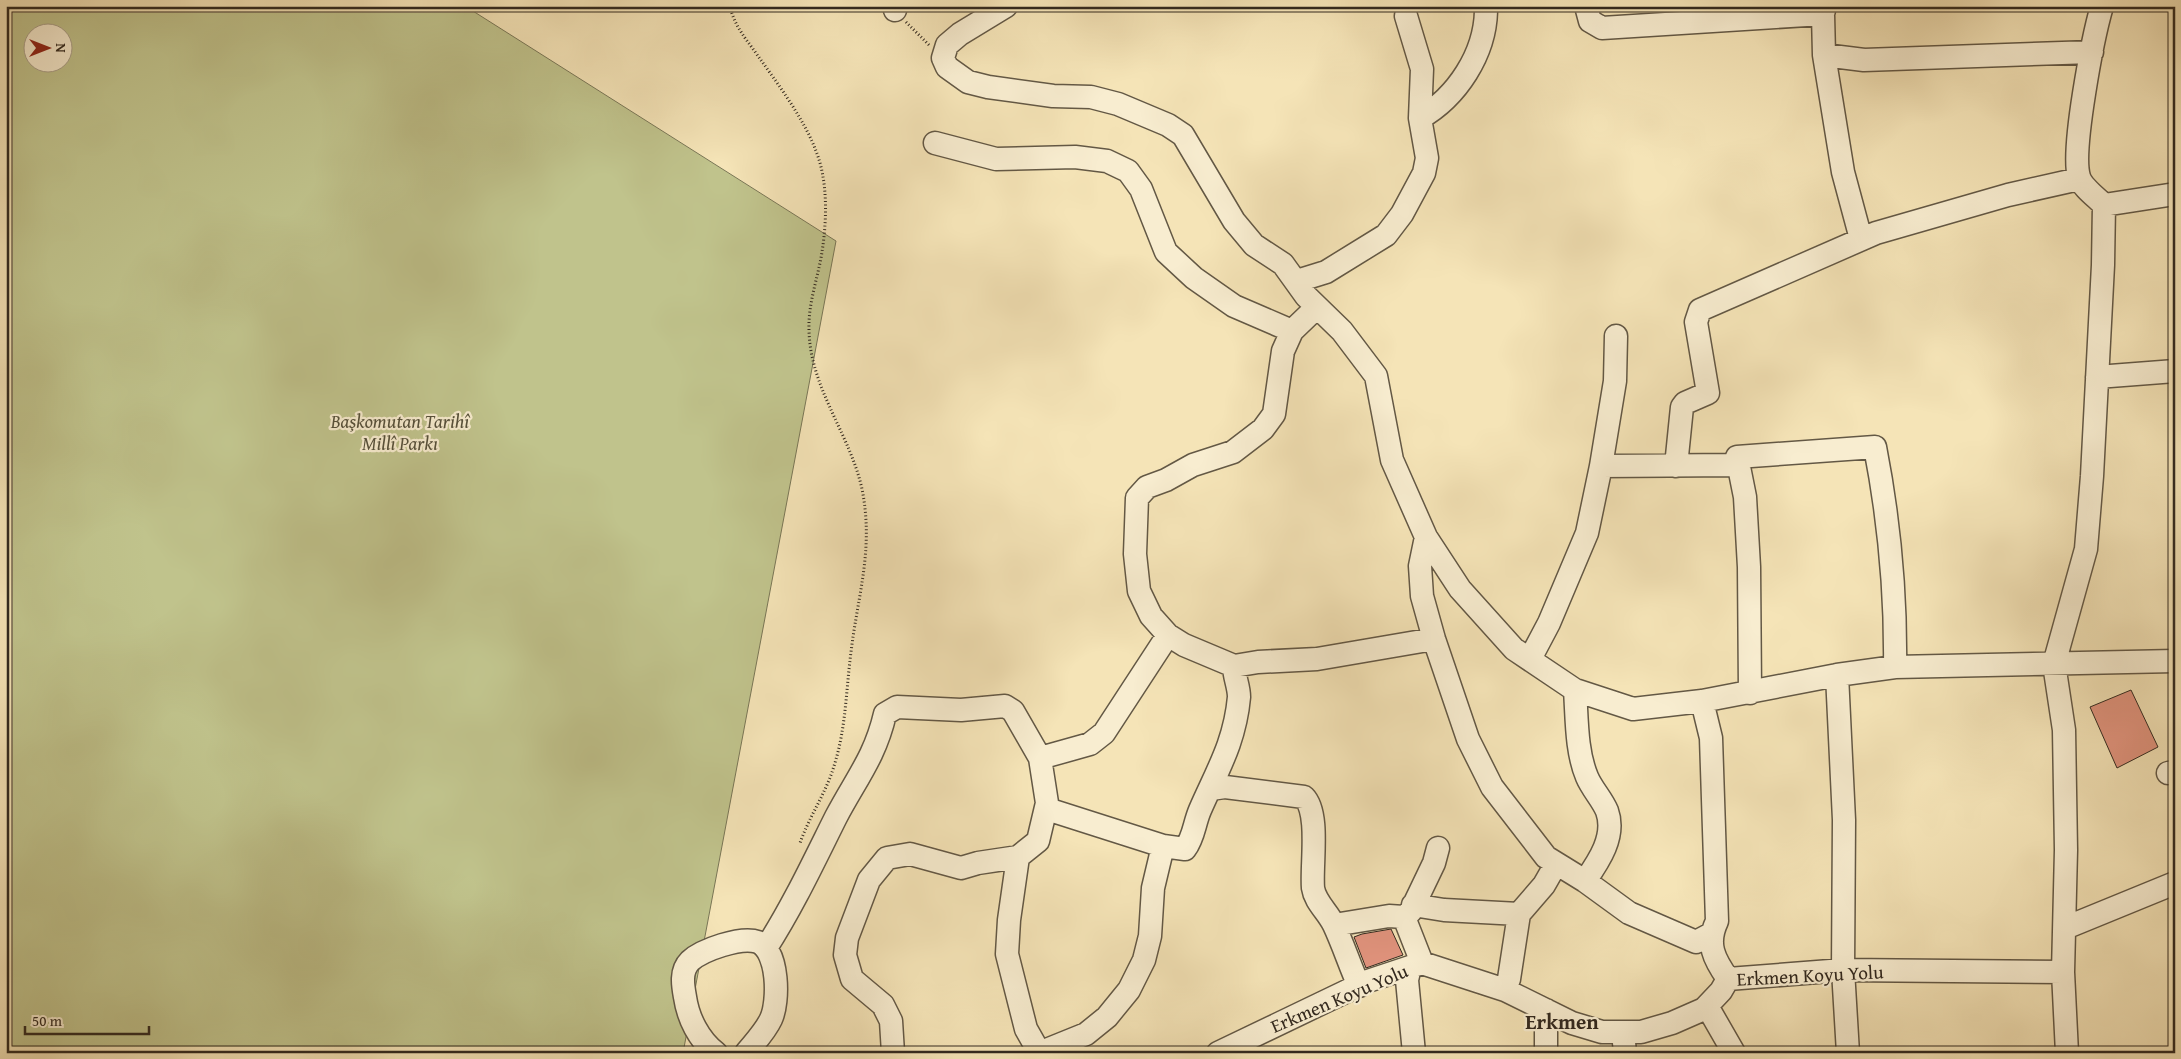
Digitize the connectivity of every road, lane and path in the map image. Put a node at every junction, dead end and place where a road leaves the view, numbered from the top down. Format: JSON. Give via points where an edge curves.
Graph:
{"nodes":[{"id":1,"x":730,"y":6,"type":"edge"},
{"id":2,"x":1006,"y":6,"type":"edge"},
{"id":3,"x":1586,"y":6,"type":"edge"},
{"id":4,"x":2102,"y":6,"type":"edge"},
{"id":5,"x":895,"y":8,"type":"edge"},
{"id":6,"x":1486,"y":10,"type":"dead end"},
{"id":7,"x":1824,"y":10,"type":"edge"},
{"id":8,"x":1700,"y":14,"type":"edge"},
{"id":9,"x":1406,"y":16,"type":"dead end"},
{"id":10,"x":2092,"y":52,"type":"junction"},
{"id":11,"x":1824,"y":55,"type":"junction"},
{"id":12,"x":943,"y":58,"type":"junction"},
{"id":13,"x":1420,"y":118,"type":"junction"},
{"id":14,"x":934,"y":143,"type":"dead end"},
{"id":15,"x":2079,"y":179,"type":"junction"},
{"id":16,"x":2175,"y":194,"type":"edge"},
{"id":17,"x":2104,"y":205,"type":"junction"},
{"id":18,"x":1861,"y":239,"type":"junction"},
{"id":19,"x":1297,"y":281,"type":"junction"},
{"id":20,"x":1317,"y":307,"type":"junction"},
{"id":21,"x":1292,"y":331,"type":"junction"},
{"id":22,"x":1616,"y":336,"type":"dead end"},
{"id":23,"x":2175,"y":371,"type":"edge"},
{"id":24,"x":2097,"y":378,"type":"junction"},
{"id":25,"x":1738,"y":465,"type":"junction"},
{"id":26,"x":1601,"y":466,"type":"junction"},
{"id":27,"x":1676,"y":466,"type":"junction"},
{"id":28,"x":1426,"y":537,"type":"junction"},
{"id":29,"x":1168,"y":635,"type":"junction"},
{"id":30,"x":1434,"y":639,"type":"junction"},
{"id":31,"x":1530,"y":659,"type":"junction"},
{"id":32,"x":2175,"y":661,"type":"edge"},
{"id":33,"x":2054,"y":664,"type":"junction"},
{"id":34,"x":1234,"y":666,"type":"junction"},
{"id":35,"x":1895,"y":667,"type":"junction"},
{"id":36,"x":1836,"y":675,"type":"junction"},
{"id":37,"x":1575,"y":690,"type":"junction"},
{"id":38,"x":1750,"y":693,"type":"junction"},
{"id":39,"x":1702,"y":702,"type":"junction"},
{"id":40,"x":1040,"y":758,"type":"junction"},
{"id":41,"x":1211,"y":789,"type":"junction"},
{"id":42,"x":1047,"y":809,"type":"junction"},
{"id":43,"x":1163,"y":846,"type":"junction"},
{"id":44,"x":798,"y":848,"type":"dead end"},
{"id":45,"x":1438,"y":848,"type":"dead end"},
{"id":46,"x":1018,"y":857,"type":"junction"},
{"id":47,"x":1556,"y":864,"type":"junction"},
{"id":48,"x":1585,"y":882,"type":"junction"},
{"id":49,"x":2175,"y":883,"type":"edge"},
{"id":50,"x":1409,"y":911,"type":"junction"},
{"id":51,"x":1519,"y":914,"type":"junction"},
{"id":52,"x":1334,"y":925,"type":"junction"},
{"id":53,"x":2065,"y":928,"type":"junction"},
{"id":54,"x":1710,"y":934,"type":"junction"},
{"id":55,"x":766,"y":948,"type":"junction"},
{"id":56,"x":1416,"y":965,"type":"junction"},
{"id":57,"x":1843,"y":970,"type":"junction"},
{"id":58,"x":2063,"y":972,"type":"junction"},
{"id":59,"x":1728,"y":979,"type":"junction"},
{"id":60,"x":1359,"y":986,"type":"junction"},
{"id":61,"x":1505,"y":990,"type":"junction"},
{"id":62,"x":1707,"y":1006,"type":"junction"},
{"id":63,"x":1546,"y":1010,"type":"junction"},
{"id":64,"x":1624,"y":1042,"type":"edge"},
{"id":65,"x":1039,"y":1052,"type":"edge"},
{"id":66,"x":716,"y":1053,"type":"edge"},
{"id":67,"x":746,"y":1053,"type":"edge"},
{"id":68,"x":893,"y":1053,"type":"edge"},
{"id":69,"x":1218,"y":1053,"type":"edge"},
{"id":70,"x":1414,"y":1053,"type":"edge"},
{"id":71,"x":1546,"y":1053,"type":"edge"},
{"id":72,"x":1734,"y":1053,"type":"edge"},
{"id":73,"x":1848,"y":1053,"type":"edge"},
{"id":74,"x":2067,"y":1053,"type":"edge"}],
"edges":[{"from":1,"to":44,"type":"path","via":[[738,30],[774,79],[816,150],[824,188],[825,230],[809,310],[810,349],[821,388],[857,471],[867,530],[866,567],[851,651],[842,734],[834,768]]},
{"from":2,"to":12,"type":"street","via":[[960,34],[947,45]]},
{"from":3,"to":8,"type":"street","via":[[1590,21],[1602,28]]},
{"from":4,"to":10,"type":"street"},
{"from":5,"to":12,"type":"path"},
{"from":6,"to":13,"type":"street","via":[[1480,46],[1466,75],[1434,110]]},
{"from":7,"to":8,"type":"street"},
{"from":7,"to":11,"type":"street"},
{"from":9,"to":13,"type":"street","via":[[1422,69]]},
{"from":10,"to":11,"type":"street","via":[[1864,60]]},
{"from":10,"to":15,"type":"street","via":[[2077,145]]},
{"from":11,"to":18,"type":"street","via":[[1843,172]]},
{"from":12,"to":19,"type":"street","via":[[956,76],[968,82],[1052,96],[1091,97],[1118,104],[1168,125],[1183,135],[1234,221],[1254,244],[1283,264]]},
{"from":13,"to":19,"type":"street","via":[[1427,158],[1424,173],[1402,214],[1386,235],[1326,272]]},
{"from":14,"to":21,"type":"street","via":[[996,159],[1075,157],[1107,161],[1128,171],[1141,190],[1166,252],[1194,278],[1234,306]]},
{"from":15,"to":17,"type":"street"},
{"from":15,"to":18,"type":"street","via":[[1959,209]]},
{"from":16,"to":17,"type":"street"},
{"from":17,"to":24,"type":"street"},
{"from":18,"to":27,"type":"street","via":[[1700,310],[1696,322],[1708,393],[1682,408]]},
{"from":19,"to":20,"type":"street"},
{"from":20,"to":21,"type":"street"},
{"from":20,"to":28,"type":"street","via":[[1342,332],[1376,376],[1392,460]]},
{"from":21,"to":29,"type":"street","via":[[1283,351],[1274,414],[1263,429],[1233,452],[1193,465],[1147,487],[1137,498],[1135,554],[1139,591],[1152,616]]},
{"from":22,"to":26,"type":"street","via":[[1615,381]]},
{"from":23,"to":24,"type":"street"},
{"from":24,"to":33,"type":"street","via":[[2086,550]]},
{"from":25,"to":27,"type":"street"},
{"from":25,"to":35,"type":"street","via":[[1737,457],[1875,446],[1884,492],[1896,612]]},
{"from":25,"to":38,"type":"street","via":[[1745,498],[1749,567]]},
{"from":26,"to":27,"type":"street"},
{"from":26,"to":31,"type":"street","via":[[1587,533]]},
{"from":28,"to":30,"type":"street","via":[[1420,566]]},
{"from":28,"to":31,"type":"street","via":[[1460,588],[1514,648]]},
{"from":29,"to":34,"type":"street"},
{"from":29,"to":40,"type":"street","via":[[1104,733],[1090,744]]},
{"from":30,"to":34,"type":"street","via":[[1317,659]]},
{"from":30,"to":47,"type":"street","via":[[1468,739],[1492,787],[1546,857]]},
{"from":31,"to":37,"type":"street"},
{"from":32,"to":33,"type":"street"},
{"from":33,"to":35,"type":"street"},
{"from":33,"to":53,"type":"street","via":[[2064,730]]},
{"from":34,"to":41,"type":"street","via":[[1239,697],[1230,744]]},
{"from":35,"to":36,"type":"street"},
{"from":36,"to":38,"type":"street"},
{"from":36,"to":57,"type":"street","via":[[1844,820]]},
{"from":37,"to":39,"type":"street","via":[[1633,709]]},
{"from":37,"to":48,"type":"street","via":[[1577,730],[1587,776],[1607,811],[1609,829],[1605,848]]},
{"from":38,"to":39,"type":"street"},
{"from":39,"to":54,"type":"street","via":[[1711,747],[1717,921]]},
{"from":40,"to":42,"type":"street"},
{"from":40,"to":55,"type":"street","via":[[1013,711],[1005,706],[961,710],[897,707],[885,714],[879,740],[862,774]]},
{"from":41,"to":43,"type":"street","via":[[1197,817],[1192,840],[1185,849]]},
{"from":41,"to":52,"type":"street","via":[[1224,787],[1304,797],[1310,802],[1314,890]]},
{"from":42,"to":43,"type":"street"},
{"from":42,"to":46,"type":"street","via":[[1038,841]]},
{"from":43,"to":65,"type":"street","via":[[1153,888],[1150,936],[1144,960],[1129,990],[1107,1017],[1086,1034]]},
{"from":45,"to":50,"type":"street","via":[[1434,863]]},
{"from":46,"to":65,"type":"street","via":[[1007,954],[1026,1029]]},
{"from":46,"to":68,"type":"street","via":[[961,868],[910,854],[894,856],[887,858],[870,880],[847,938],[845,956],[852,980],[883,1005],[891,1021]]},
{"from":47,"to":48,"type":"street"},
{"from":47,"to":51,"type":"street","via":[[1544,885]]},
{"from":48,"to":54,"type":"street","via":[[1629,913],[1681,937],[1696,942]]},
{"from":49,"to":53,"type":"street"},
{"from":50,"to":51,"type":"street"},
{"from":50,"to":52,"type":"street"},
{"from":50,"to":56,"type":"street"},
{"from":51,"to":61,"type":"street"},
{"from":52,"to":60,"type":"street"},
{"from":53,"to":58,"type":"street"},
{"from":54,"to":59,"type":"street","via":[[1716,962]]},
{"from":55,"to":66,"type":"street","via":[[757,942],[741,940],[709,950],[689,962],[682,979],[686,1006],[699,1036]]},
{"from":55,"to":67,"type":"street","via":[[775,974],[771,1019]]},
{"from":56,"to":60,"type":"street","name":"Erkmen Koyu Yolu"},
{"from":56,"to":61,"type":"street","name":"Erkmen Koyu Yolu"},
{"from":56,"to":70,"type":"street","via":[[1407,980]]},
{"from":57,"to":58,"type":"street","name":"Erkmen Koyu Yolu"},
{"from":57,"to":59,"type":"street","name":"Erkmen Koyu Yolu"},
{"from":57,"to":73,"type":"street"},
{"from":58,"to":74,"type":"street"},
{"from":59,"to":62,"type":"street","name":"Erkmen Koyu Yolu"},
{"from":60,"to":69,"type":"street","name":"Erkmen Koyu Yolu"},
{"from":61,"to":63,"type":"street","name":"Erkmen Koyu Yolu"},
{"from":62,"to":64,"type":"street","name":"Erkmen Koyu Yolu"},
{"from":62,"to":72,"type":"street"},
{"from":63,"to":64,"type":"street","name":"Erkmen Koyu Yolu"},
{"from":63,"to":71,"type":"street"}]}
